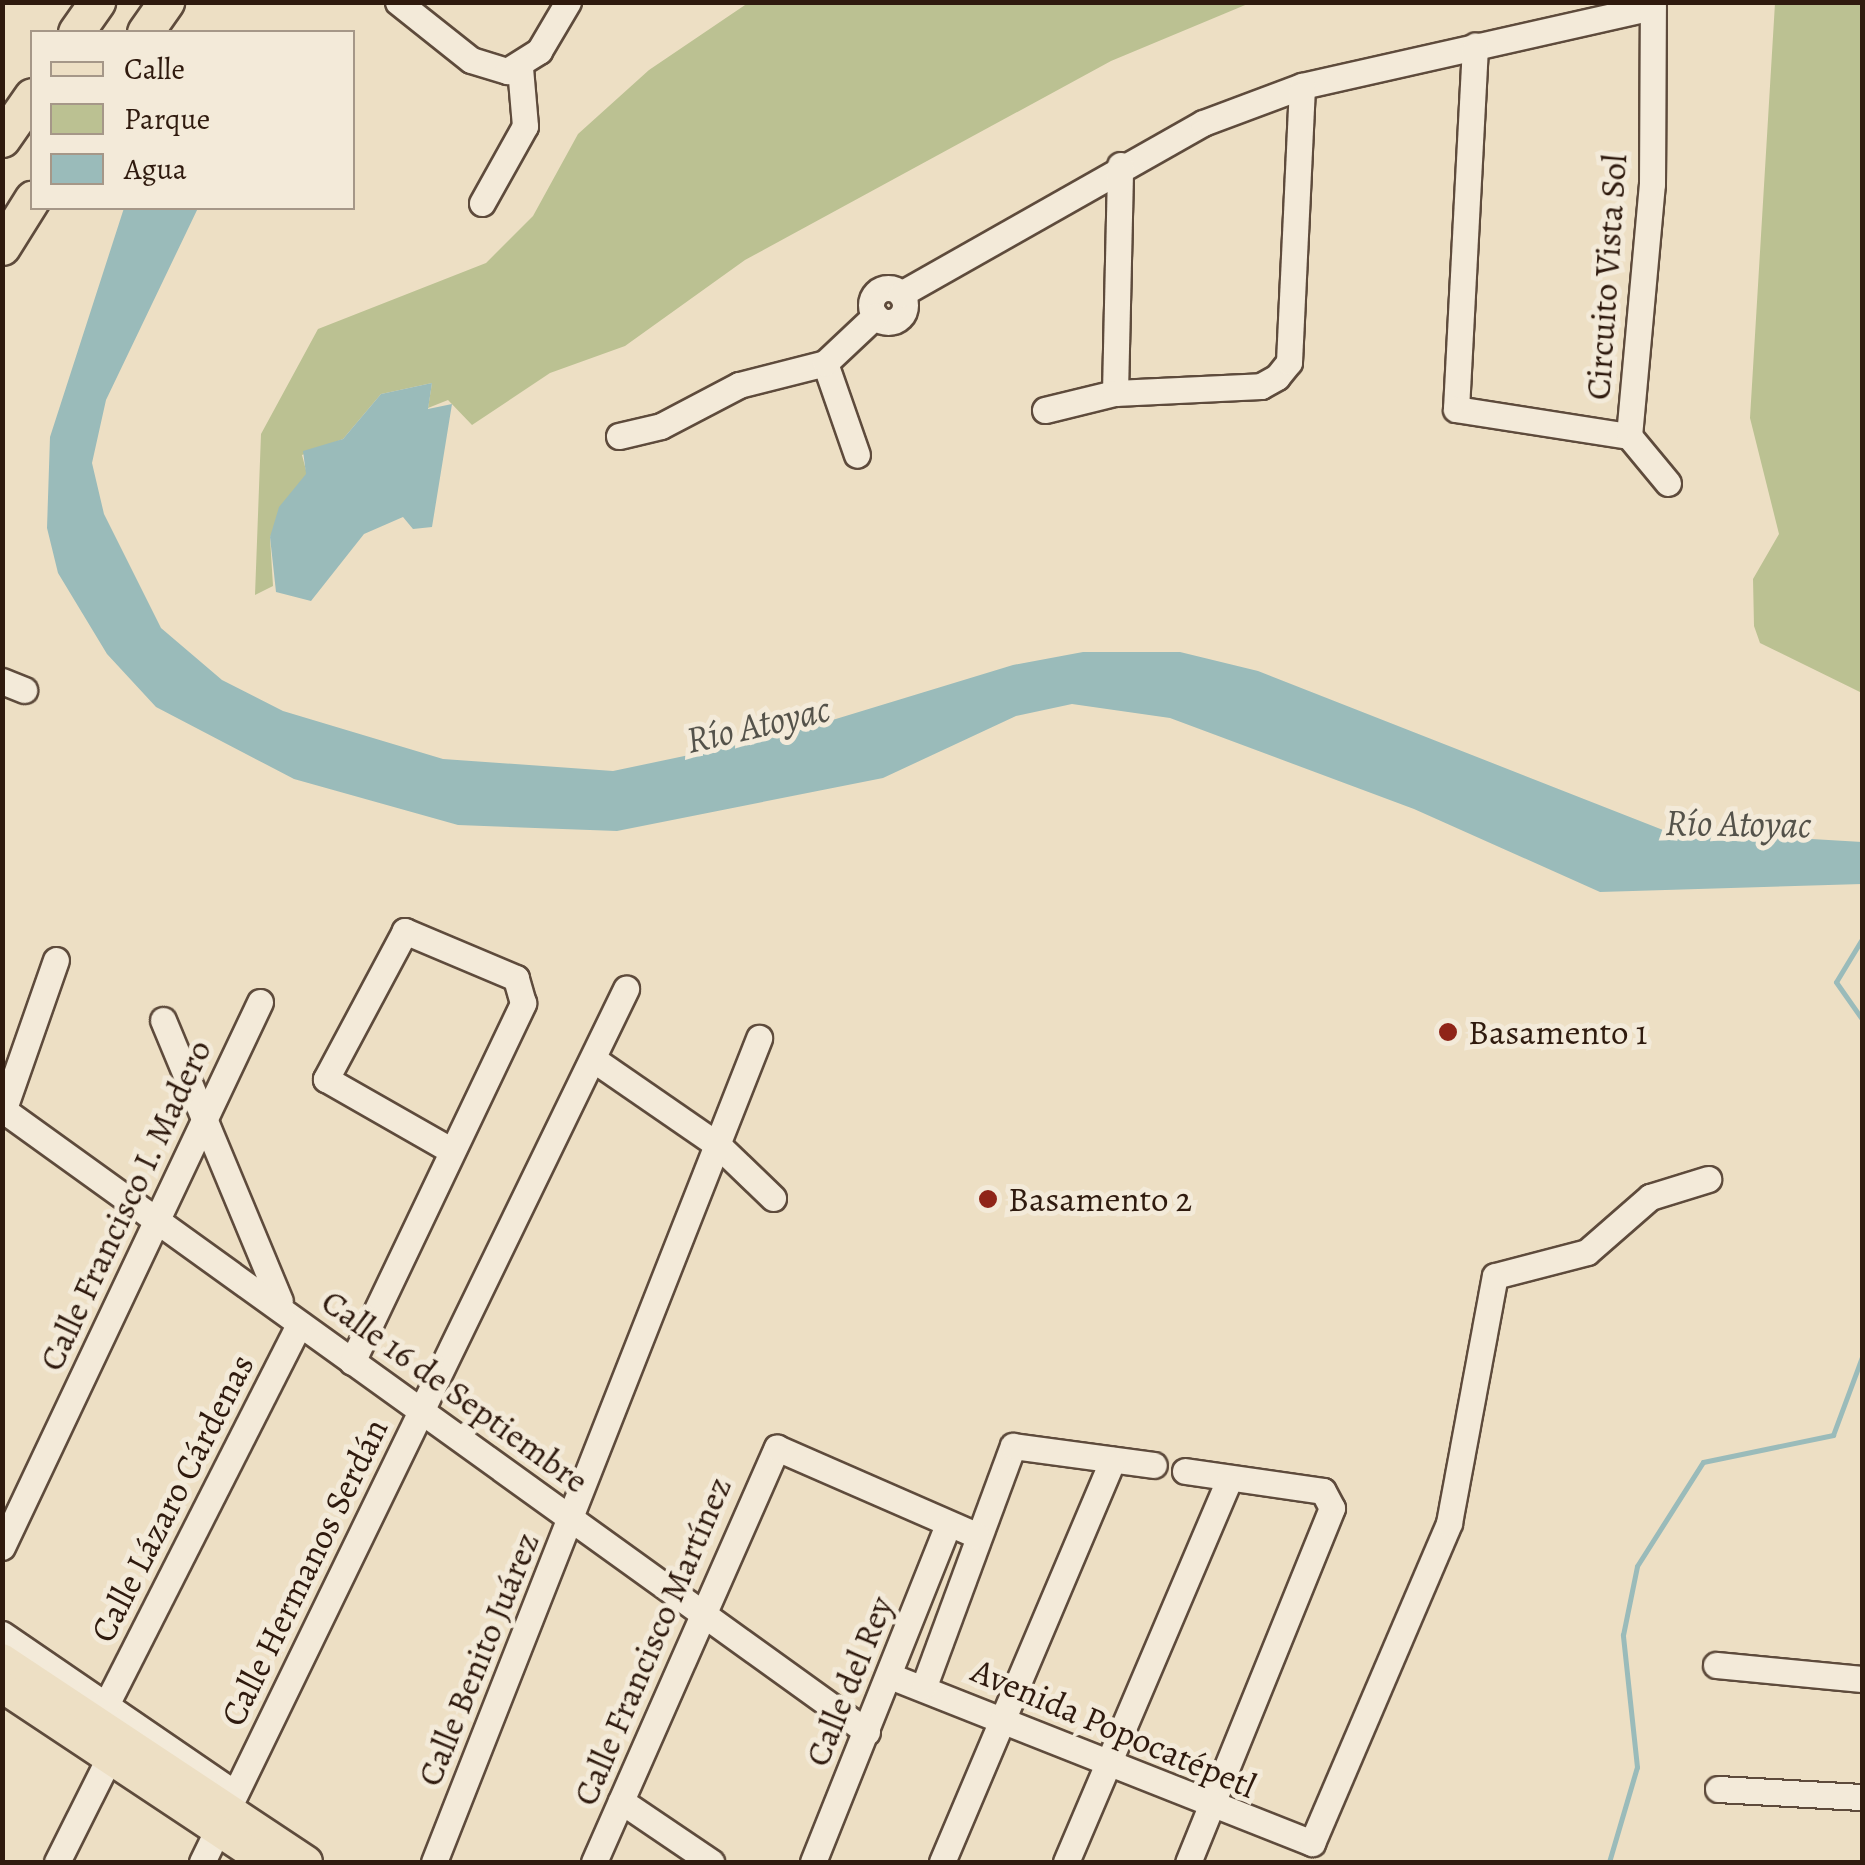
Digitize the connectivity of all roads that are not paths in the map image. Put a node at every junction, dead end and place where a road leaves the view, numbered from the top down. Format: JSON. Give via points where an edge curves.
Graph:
{"nodes":[{"id":1,"x":97,"y":2,"type":"edge"},
{"id":2,"x":166,"y":2,"type":"edge"},
{"id":3,"x":398,"y":2,"type":"edge"},
{"id":4,"x":568,"y":2,"type":"edge"},
{"id":5,"x":1652,"y":5,"type":"edge"},
{"id":6,"x":77,"y":30,"type":"edge"},
{"id":7,"x":146,"y":30,"type":"edge"},
{"id":8,"x":1475,"y":46,"type":"junction"},
{"id":9,"x":520,"y":68,"type":"junction"},
{"id":10,"x":1302,"y":86,"type":"junction"},
{"id":11,"x":30,"y":99,"type":"edge"},
{"id":12,"x":2,"y":139,"type":"edge"},
{"id":13,"x":1120,"y":165,"type":"junction"},
{"id":14,"x":30,"y":202,"type":"edge"},
{"id":15,"x":482,"y":203,"type":"dead end"},
{"id":16,"x":2,"y":247,"type":"edge"},
{"id":17,"x":825,"y":363,"type":"junction"},
{"id":18,"x":1115,"y":392,"type":"junction"},
{"id":19,"x":1045,"y":410,"type":"dead end"},
{"id":20,"x":619,"y":436,"type":"dead end"},
{"id":21,"x":1629,"y":436,"type":"junction"},
{"id":22,"x":857,"y":454,"type":"dead end"},
{"id":23,"x":1668,"y":483,"type":"dead end"},
{"id":24,"x":56,"y":960,"type":"dead end"},
{"id":25,"x":626,"y":989,"type":"dead end"},
{"id":26,"x":260,"y":1002,"type":"dead end"},
{"id":27,"x":163,"y":1020,"type":"dead end"},
{"id":28,"x":759,"y":1038,"type":"dead end"},
{"id":29,"x":593,"y":1059,"type":"junction"},
{"id":30,"x":3,"y":1111,"type":"edge"},
{"id":31,"x":204,"y":1119,"type":"junction"},
{"id":32,"x":720,"y":1146,"type":"junction"},
{"id":33,"x":452,"y":1151,"type":"junction"},
{"id":34,"x":1708,"y":1179,"type":"dead end"},
{"id":35,"x":772,"y":1198,"type":"dead end"},
{"id":36,"x":154,"y":1224,"type":"junction"},
{"id":37,"x":280,"y":1301,"type":"junction"},
{"id":38,"x":299,"y":1324,"type":"junction"},
{"id":39,"x":352,"y":1362,"type":"junction"},
{"id":40,"x":420,"y":1414,"type":"junction"},
{"id":41,"x":1114,"y":1460,"type":"junction"},
{"id":42,"x":1154,"y":1465,"type":"dead end"},
{"id":43,"x":1185,"y":1471,"type":"dead end"},
{"id":44,"x":1229,"y":1480,"type":"junction"},
{"id":45,"x":572,"y":1519,"type":"junction"},
{"id":46,"x":948,"y":1524,"type":"junction"},
{"id":47,"x":976,"y":1535,"type":"junction"},
{"id":48,"x":2,"y":1547,"type":"edge"},
{"id":49,"x":701,"y":1616,"type":"junction"},
{"id":50,"x":2,"y":1634,"type":"edge"},
{"id":51,"x":2,"y":1659,"type":"edge"},
{"id":52,"x":1716,"y":1664,"type":"dead end"},
{"id":53,"x":890,"y":1676,"type":"junction"},
{"id":54,"x":1862,"y":1679,"type":"edge"},
{"id":55,"x":924,"y":1686,"type":"junction"},
{"id":56,"x":2,"y":1687,"type":"edge"},
{"id":57,"x":107,"y":1703,"type":"junction"},
{"id":58,"x":1002,"y":1720,"type":"junction"},
{"id":59,"x":867,"y":1732,"type":"junction"},
{"id":60,"x":109,"y":1758,"type":"junction"},
{"id":61,"x":1108,"y":1764,"type":"junction"},
{"id":62,"x":1718,"y":1789,"type":"dead end"},
{"id":63,"x":1862,"y":1797,"type":"edge"},
{"id":64,"x":621,"y":1801,"type":"junction"},
{"id":65,"x":1210,"y":1808,"type":"junction"},
{"id":66,"x":223,"y":1820,"type":"junction"},
{"id":67,"x":57,"y":1862,"type":"edge"},
{"id":68,"x":202,"y":1862,"type":"edge"},
{"id":69,"x":266,"y":1862,"type":"edge"},
{"id":70,"x":307,"y":1862,"type":"edge"},
{"id":71,"x":434,"y":1862,"type":"edge"},
{"id":72,"x":594,"y":1862,"type":"edge"},
{"id":73,"x":711,"y":1862,"type":"edge"},
{"id":74,"x":813,"y":1862,"type":"edge"},
{"id":75,"x":942,"y":1862,"type":"edge"},
{"id":76,"x":1066,"y":1862,"type":"edge"},
{"id":77,"x":1188,"y":1862,"type":"edge"}],
"edges":[{"from":1,"to":6,"type":"highway"},
{"from":2,"to":7,"type":"highway"},
{"from":3,"to":9,"type":"street","via":[[471,60]]},
{"from":4,"to":9,"type":"street"},
{"from":5,"to":8,"type":"street"},
{"from":5,"to":21,"type":"street","name":"Circuito Vista Sol","via":[[1652,184]]},
{"from":8,"to":10,"type":"street"},
{"from":8,"to":21,"type":"street","name":"Circuito Vista Sol","via":[[1447,415]]},
{"from":9,"to":15,"type":"street","via":[[525,126]]},
{"from":10,"to":13,"type":"street"},
{"from":10,"to":18,"type":"street","via":[[1285,385]]},
{"from":11,"to":12,"type":"highway"},
{"from":13,"to":17,"type":"street","via":[[901,294],[874,294],[875,316]]},
{"from":13,"to":18,"type":"street"},
{"from":14,"to":16,"type":"highway"},
{"from":17,"to":20,"type":"street","via":[[739,385],[662,426]]},
{"from":17,"to":22,"type":"street"},
{"from":18,"to":19,"type":"street"},
{"from":21,"to":23,"type":"street"},
{"from":24,"to":30,"type":"street"},
{"from":25,"to":29,"type":"street","name":"Calle Hermanos Serdán"},
{"from":26,"to":31,"type":"street","name":"Calle Francisco I. Madero"},
{"from":27,"to":31,"type":"street"},
{"from":28,"to":32,"type":"street","name":"Calle Benito Juárez"},
{"from":29,"to":32,"type":"street"},
{"from":29,"to":40,"type":"street","name":"Calle Hermanos Serdán"},
{"from":30,"to":36,"type":"street","name":"Calle 16 de Septiembre"},
{"from":31,"to":36,"type":"street","name":"Calle Francisco I. Madero"},
{"from":31,"to":37,"type":"street"},
{"from":32,"to":35,"type":"street"},
{"from":32,"to":45,"type":"street","name":"Calle Benito Juárez"},
{"from":33,"to":33,"type":"street","via":[[524,988],[404,931],[326,1080]]},
{"from":33,"to":39,"type":"street"},
{"from":34,"to":65,"type":"street","name":"Avenida Popocatépetl","via":[[1650,1197],[1586,1252],[1495,1276],[1449,1522],[1312,1843]]},
{"from":36,"to":37,"type":"street","name":"Calle 16 de Septiembre"},
{"from":36,"to":48,"type":"street","name":"Calle Francisco I. Madero"},
{"from":37,"to":38,"type":"street","name":"Calle 16 de Septiembre"},
{"from":38,"to":39,"type":"street","name":"Calle 16 de Septiembre"},
{"from":38,"to":57,"type":"street","name":"Calle Lázaro Cárdenas"},
{"from":39,"to":40,"type":"street","name":"Calle 16 de Septiembre"},
{"from":40,"to":45,"type":"street","name":"Calle 16 de Septiembre"},
{"from":40,"to":66,"type":"street","name":"Calle Hermanos Serdán"},
{"from":41,"to":42,"type":"street"},
{"from":41,"to":47,"type":"street","name":"Calle del Rey","via":[[1012,1446]]},
{"from":41,"to":58,"type":"street"},
{"from":43,"to":44,"type":"street"},
{"from":44,"to":61,"type":"street"},
{"from":44,"to":65,"type":"street","via":[[1331,1498]]},
{"from":45,"to":49,"type":"street","name":"Calle 16 de Septiembre"},
{"from":45,"to":71,"type":"street","name":"Calle Benito Juárez"},
{"from":46,"to":47,"type":"street"},
{"from":46,"to":49,"type":"street","name":"Calle Francisco Martínez","via":[[777,1448]]},
{"from":46,"to":53,"type":"street","name":"Calle del Rey"},
{"from":47,"to":55,"type":"street","name":"Calle del Rey"},
{"from":49,"to":59,"type":"street","name":"Calle 16 de Septiembre"},
{"from":49,"to":64,"type":"street","name":"Calle Francisco Martínez"},
{"from":50,"to":57,"type":"street"},
{"from":51,"to":66,"type":"main road"},
{"from":52,"to":54,"type":"street"},
{"from":53,"to":55,"type":"street","name":"Avenida Popocatépetl"},
{"from":53,"to":59,"type":"street","name":"Calle del Rey"},
{"from":55,"to":58,"type":"street","name":"Avenida Popocatépetl"},
{"from":56,"to":60,"type":"main road"},
{"from":57,"to":66,"type":"street","via":[[226,1788]]},
{"from":58,"to":61,"type":"street","name":"Avenida Popocatépetl"},
{"from":58,"to":75,"type":"street"},
{"from":59,"to":74,"type":"street","name":"Calle del Rey"},
{"from":60,"to":66,"type":"main road"},
{"from":60,"to":67,"type":"street"},
{"from":61,"to":65,"type":"street","name":"Avenida Popocatépetl"},
{"from":61,"to":76,"type":"street"},
{"from":62,"to":63,"type":"street"},
{"from":64,"to":72,"type":"street","name":"Calle Francisco Martínez"},
{"from":64,"to":73,"type":"street"},
{"from":65,"to":77,"type":"street"},
{"from":66,"to":68,"type":"street","name":"Calle Hermanos Serdán"},
{"from":66,"to":69,"type":"main road"},
{"from":66,"to":70,"type":"main road"}]}
